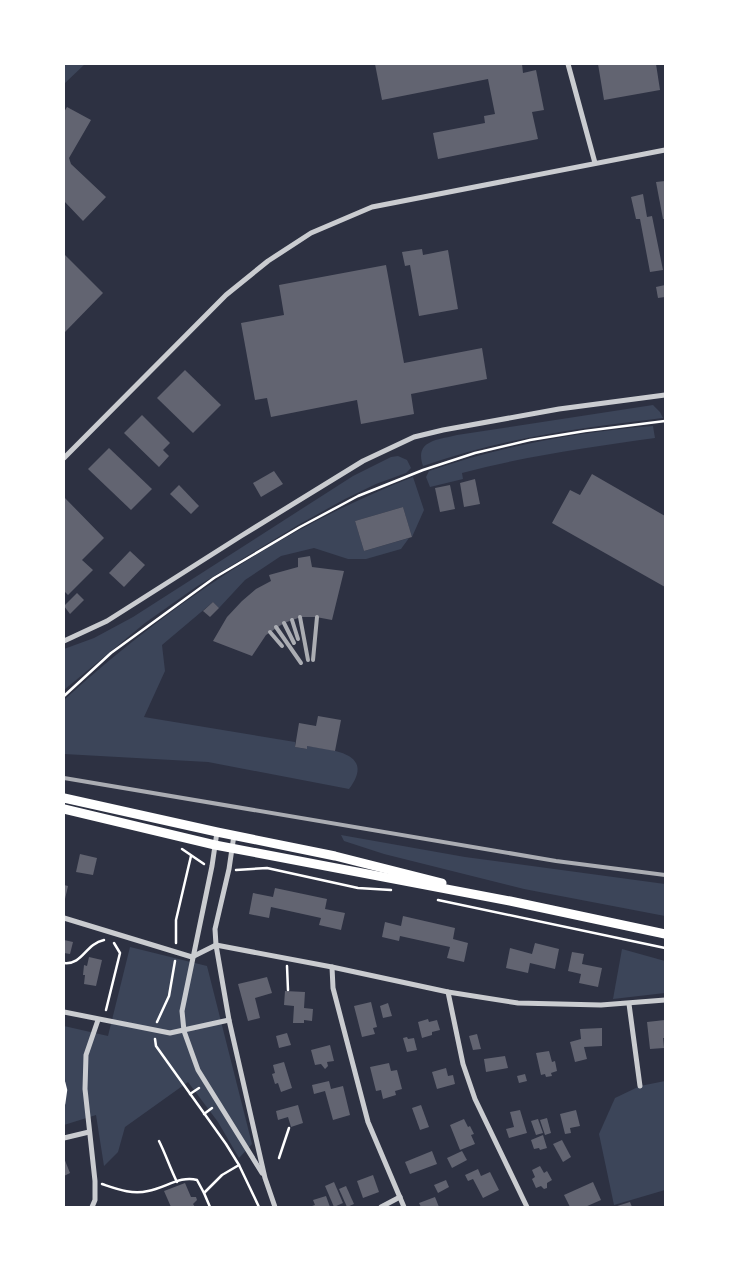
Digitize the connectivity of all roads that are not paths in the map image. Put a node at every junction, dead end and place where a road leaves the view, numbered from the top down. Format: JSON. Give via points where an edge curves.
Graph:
{"nodes":[{"id":1,"x":568,"y":64,"type":"edge"},
{"id":2,"x":665,"y":150,"type":"edge"},
{"id":3,"x":595,"y":163,"type":"junction"},
{"id":4,"x":665,"y":395,"type":"edge"},
{"id":5,"x":64,"y":458,"type":"edge"},
{"id":6,"x":64,"y":641,"type":"edge"},
{"id":7,"x":64,"y":798,"type":"edge"},
{"id":8,"x":64,"y":809,"type":"edge"},
{"id":9,"x":217,"y":832,"type":"junction"},
{"id":10,"x":234,"y":835,"type":"junction"},
{"id":11,"x":215,"y":845,"type":"junction"},
{"id":12,"x":232,"y":849,"type":"junction"},
{"id":13,"x":510,"y":901,"type":"junction"},
{"id":14,"x":64,"y":918,"type":"edge"},
{"id":15,"x":665,"y":933,"type":"edge"},
{"id":16,"x":216,"y":945,"type":"junction"},
{"id":17,"x":192,"y":957,"type":"junction"},
{"id":18,"x":332,"y":967,"type":"junction"},
{"id":19,"x":448,"y":992,"type":"junction"},
{"id":20,"x":665,"y":1000,"type":"edge"},
{"id":21,"x":629,"y":1004,"type":"junction"},
{"id":22,"x":64,"y":1012,"type":"edge"},
{"id":23,"x":98,"y":1020,"type":"junction"},
{"id":24,"x":229,"y":1020,"type":"junction"},
{"id":25,"x":184,"y":1031,"type":"junction"},
{"id":26,"x":640,"y":1086,"type":"dead end"},
{"id":27,"x":89,"y":1132,"type":"junction"},
{"id":28,"x":64,"y":1138,"type":"edge"},
{"id":29,"x":265,"y":1178,"type":"junction"},
{"id":30,"x":400,"y":1197,"type":"junction"},
{"id":31,"x":92,"y":1207,"type":"edge"},
{"id":32,"x":276,"y":1207,"type":"edge"},
{"id":33,"x":381,"y":1207,"type":"edge"},
{"id":34,"x":404,"y":1207,"type":"edge"},
{"id":35,"x":527,"y":1207,"type":"edge"}],
"edges":[{"from":1,"to":3,"type":"street"},
{"from":2,"to":3,"type":"street"},
{"from":3,"to":5,"type":"street","via":[[372,207],[311,233],[268,261],[226,295]]},
{"from":4,"to":6,"type":"street","via":[[559,409],[414,437],[363,461],[107,621]]},
{"from":7,"to":9,"type":"main road"},
{"from":8,"to":11,"type":"main road"},
{"from":9,"to":10,"type":"main road"},
{"from":9,"to":11,"type":"street"},
{"from":10,"to":12,"type":"street"},
{"from":10,"to":13,"type":"main road","via":[[335,856]]},
{"from":11,"to":12,"type":"main road"},
{"from":11,"to":17,"type":"street"},
{"from":12,"to":13,"type":"main road"},
{"from":12,"to":16,"type":"street","via":[[215,929]]},
{"from":13,"to":15,"type":"main road"},
{"from":14,"to":17,"type":"street"},
{"from":16,"to":17,"type":"street"},
{"from":16,"to":18,"type":"street"},
{"from":16,"to":24,"type":"street"},
{"from":17,"to":25,"type":"street","via":[[182,1011]]},
{"from":18,"to":19,"type":"street"},
{"from":18,"to":30,"type":"street","via":[[333,988],[368,1122]]},
{"from":19,"to":21,"type":"street","via":[[518,1003]]},
{"from":19,"to":35,"type":"street","via":[[463,1064],[475,1099]]},
{"from":20,"to":21,"type":"street"},
{"from":21,"to":26,"type":"street"},
{"from":22,"to":23,"type":"street"},
{"from":23,"to":25,"type":"street","via":[[153,1031]]},
{"from":23,"to":27,"type":"street","via":[[86,1055]]},
{"from":24,"to":25,"type":"street"},
{"from":24,"to":29,"type":"street"},
{"from":25,"to":29,"type":"street","via":[[198,1070]]},
{"from":27,"to":28,"type":"street"},
{"from":27,"to":31,"type":"street","via":[[95,1181]]},
{"from":29,"to":32,"type":"street"},
{"from":30,"to":33,"type":"street"},
{"from":30,"to":34,"type":"street"}]}
